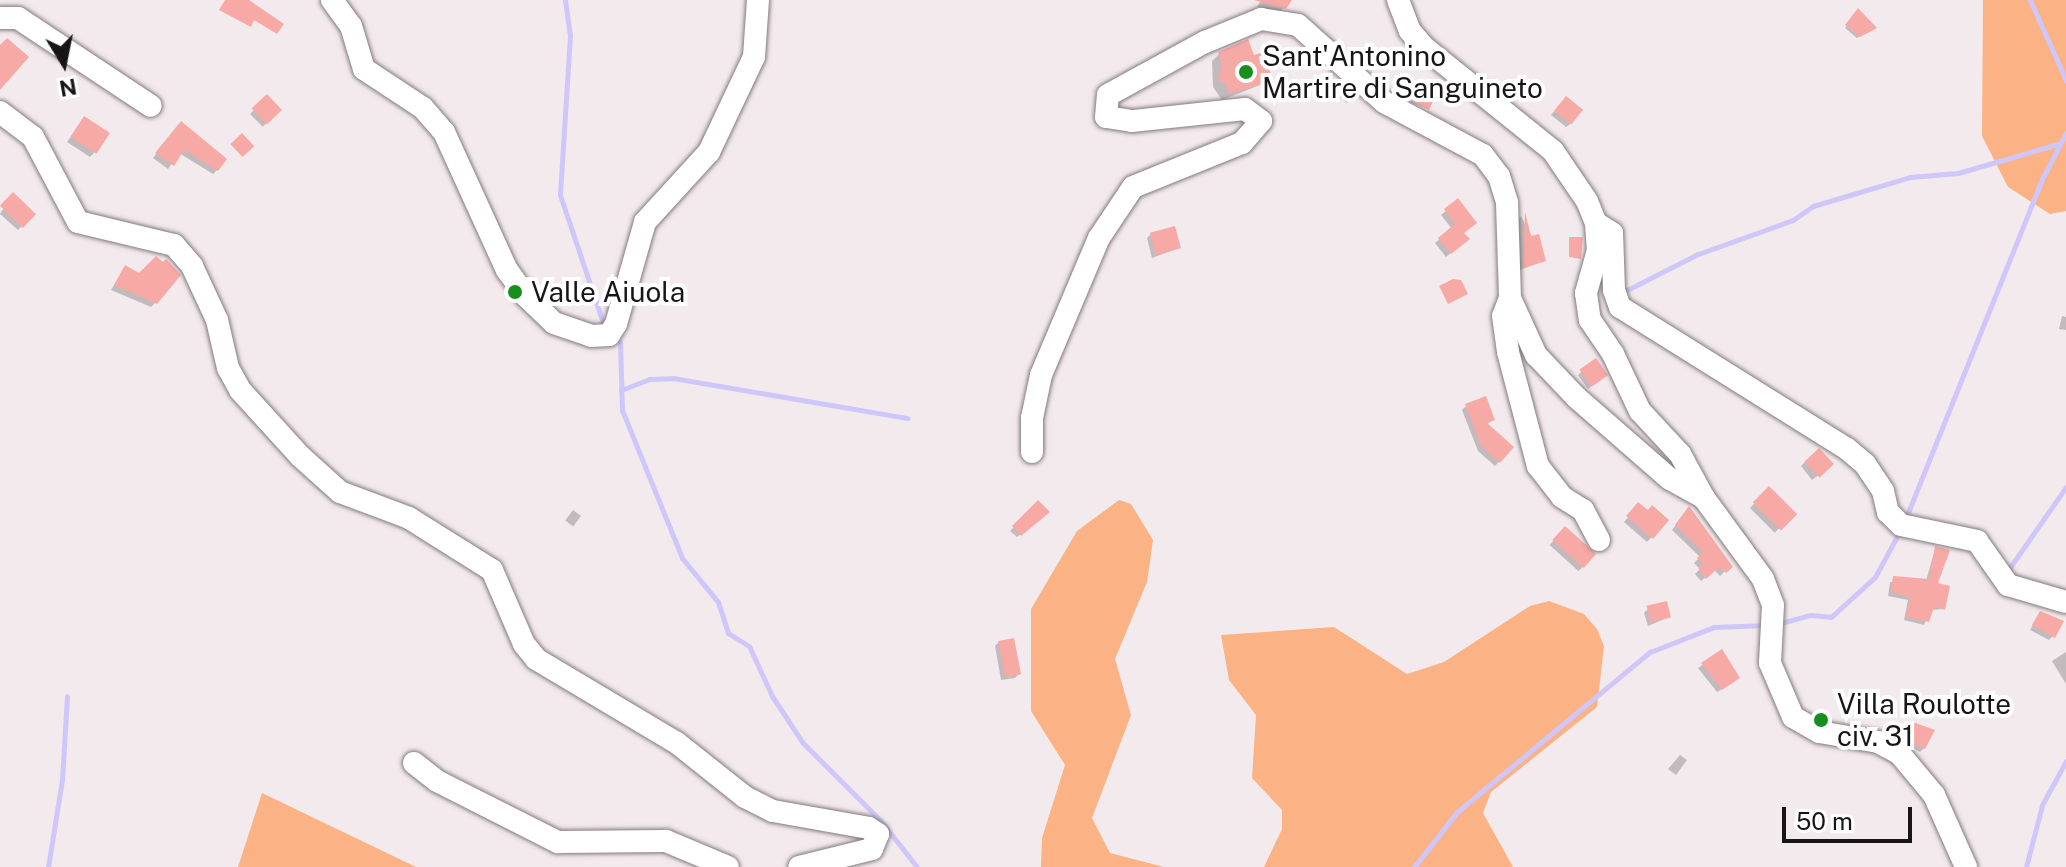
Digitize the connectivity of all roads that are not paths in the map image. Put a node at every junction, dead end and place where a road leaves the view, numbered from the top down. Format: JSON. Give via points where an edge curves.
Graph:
{"nodes":[{"id":1,"x":332,"y":0,"type":"edge"},
{"id":2,"x":758,"y":0,"type":"edge"},
{"id":3,"x":1398,"y":0,"type":"edge"},
{"id":4,"x":0,"y":18,"type":"edge"},
{"id":5,"x":151,"y":106,"type":"dead end"},
{"id":6,"x":0,"y":112,"type":"edge"},
{"id":7,"x":1596,"y":223,"type":"junction"},
{"id":8,"x":1510,"y":298,"type":"junction"},
{"id":9,"x":1032,"y":452,"type":"dead end"},
{"id":10,"x":1704,"y":498,"type":"junction"},
{"id":11,"x":1599,"y":540,"type":"dead end"},
{"id":12,"x":2066,"y":602,"type":"edge"},
{"id":13,"x":414,"y":763,"type":"dead end"},
{"id":14,"x":728,"y":867,"type":"edge"},
{"id":15,"x":799,"y":867,"type":"edge"},
{"id":16,"x":1966,"y":867,"type":"edge"}],
"edges":[{"from":1,"to":2,"type":"street","via":[[351,26],[364,69],[423,108],[444,132],[507,270],[526,296],[554,323],[591,336],[609,335],[616,324],[645,222],[709,152],[754,57]]},
{"from":3,"to":7,"type":"street","via":[[1410,31],[1425,48],[1553,151]]},
{"from":4,"to":5,"type":"street","via":[[18,18]]},
{"from":6,"to":15,"type":"street","via":[[33,137],[78,222],[174,245],[192,266],[217,320],[234,379],[300,456],[340,492],[409,518],[492,570],[524,644],[536,659],[677,743],[745,797],[773,811],[878,834],[872,849]]},
{"from":7,"to":10,"type":"street","via":[[1598,250],[1586,293],[1590,320],[1640,411],[1680,454]]},
{"from":7,"to":12,"type":"street","via":[[1612,233],[1614,290],[1620,307],[1846,448],[1865,464],[1883,491],[1888,512],[1901,525],[1977,541],[2008,585]]},
{"from":8,"to":9,"type":"street","via":[[1507,203],[1499,176],[1483,155],[1384,102],[1298,25],[1261,19],[1205,42],[1108,95],[1106,117],[1132,121],[1245,109],[1261,121],[1242,143],[1133,187],[1099,238],[1041,375]]},
{"from":8,"to":10,"type":"street","via":[[1536,355],[1577,398],[1688,494]]},
{"from":8,"to":11,"type":"street","via":[[1503,316],[1508,352],[1538,466],[1562,497],[1583,510]]},
{"from":10,"to":16,"type":"street","via":[[1763,579],[1774,624],[1770,663],[1779,695],[1793,717],[1819,732],[1878,742],[1899,753],[1934,795]]},
{"from":13,"to":14,"type":"street","via":[[437,781],[558,842],[666,841]]}]}
